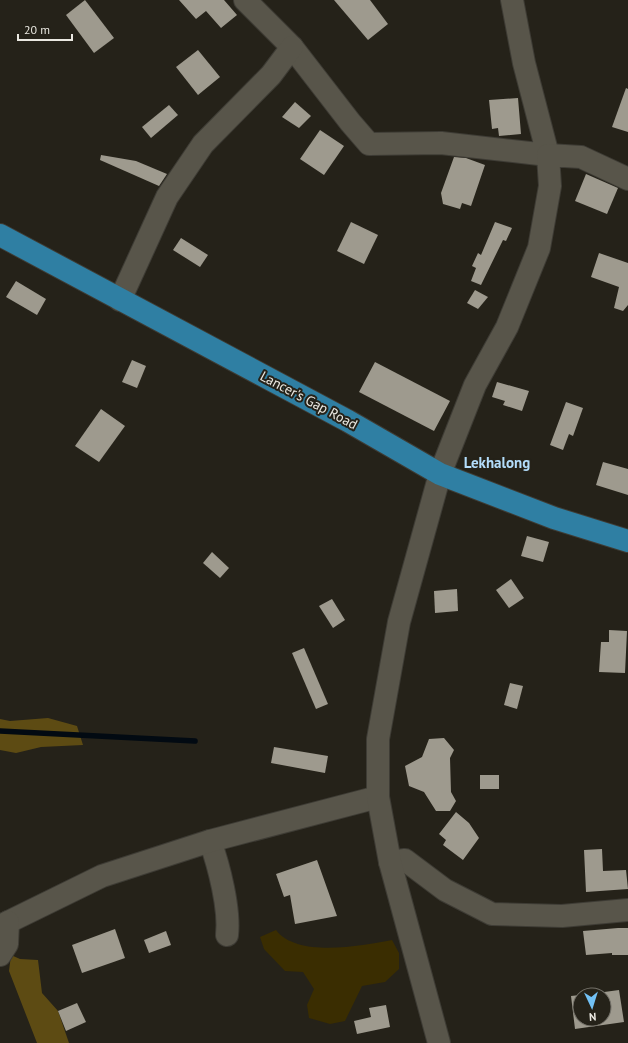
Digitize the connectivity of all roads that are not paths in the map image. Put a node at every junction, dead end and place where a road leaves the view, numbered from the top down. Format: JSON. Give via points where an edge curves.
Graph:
{"nodes":[{"id":1,"x":245,"y":0,"type":"edge"},
{"id":2,"x":512,"y":0,"type":"edge"},
{"id":3,"x":292,"y":47,"type":"junction"},
{"id":4,"x":548,"y":155,"type":"junction"},
{"id":5,"x":628,"y":179,"type":"edge"},
{"id":6,"x":0,"y":235,"type":"edge"},
{"id":7,"x":120,"y":300,"type":"junction"},
{"id":8,"x":440,"y":474,"type":"junction"},
{"id":9,"x":628,"y":542,"type":"edge"},
{"id":10,"x":378,"y":797,"type":"junction"},
{"id":11,"x":210,"y":841,"type":"junction"},
{"id":12,"x":390,"y":862,"type":"junction"},
{"id":13,"x":628,"y":910,"type":"edge"},
{"id":14,"x":4,"y":924,"type":"edge"},
{"id":15,"x":227,"y":935,"type":"dead end"},
{"id":16,"x":0,"y":956,"type":"edge"},
{"id":17,"x":439,"y":1043,"type":"edge"}],
"edges":[{"from":1,"to":3,"type":"street"},
{"from":2,"to":4,"type":"street","via":[[524,63]]},
{"from":3,"to":4,"type":"street","via":[[369,144],[441,143]]},
{"from":3,"to":7,"type":"street","via":[[271,75],[203,144],[167,197]]},
{"from":4,"to":5,"type":"street","via":[[581,156]]},
{"from":4,"to":8,"type":"street","via":[[550,186],[539,248],[507,327],[475,385]]},
{"from":6,"to":7,"type":"main road","name":"Lancer's Gap Road"},
{"from":7,"to":8,"type":"main road","name":"Lancer's Gap Road","via":[[348,420]]},
{"from":8,"to":9,"type":"main road","name":"Lancer's Gap Road","via":[[554,518]]},
{"from":8,"to":10,"type":"street","via":[[399,622],[378,739]]},
{"from":10,"to":11,"type":"street"},
{"from":10,"to":12,"type":"street"},
{"from":11,"to":14,"type":"street","via":[[102,876]]},
{"from":11,"to":15,"type":"street","via":[[229,922]]},
{"from":12,"to":13,"type":"street","via":[[406,860],[445,890],[492,914],[562,916]]},
{"from":12,"to":17,"type":"street"},
{"from":14,"to":16,"type":"street","via":[[6,944]]}]}
